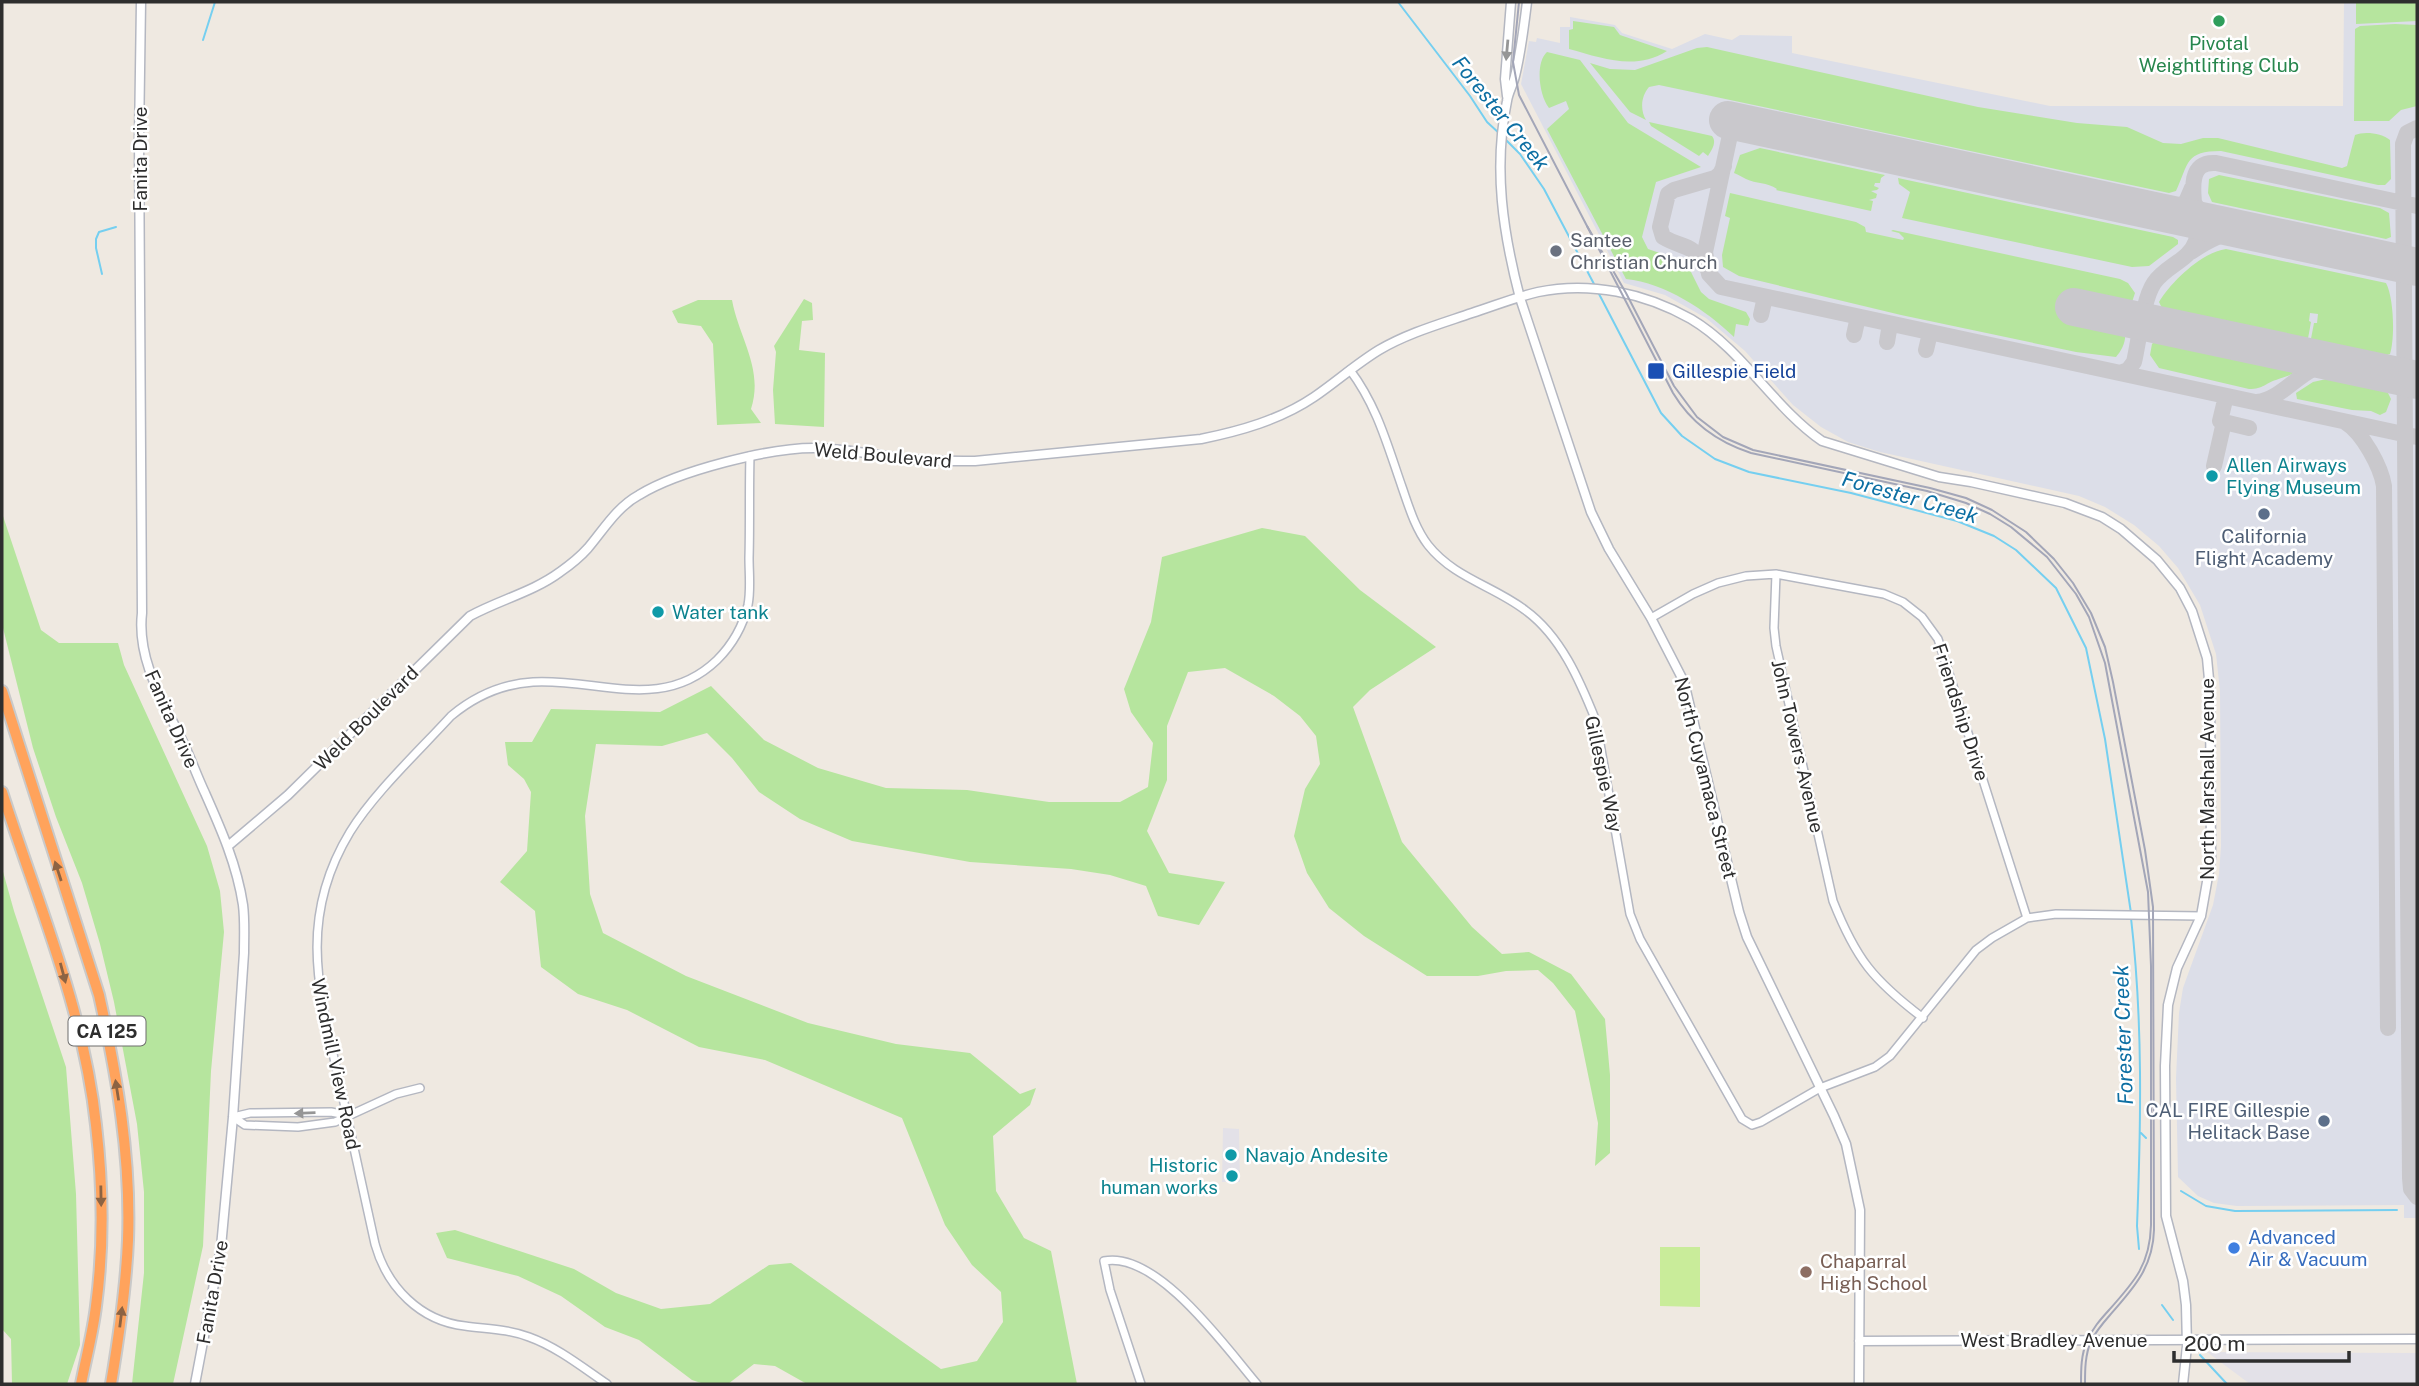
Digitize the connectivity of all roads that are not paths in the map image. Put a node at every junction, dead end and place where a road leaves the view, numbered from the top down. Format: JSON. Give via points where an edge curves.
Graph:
{"nodes":[{"id":1,"x":141,"y":2,"type":"edge"},
{"id":2,"x":1511,"y":2,"type":"edge"},
{"id":3,"x":1527,"y":2,"type":"edge"},
{"id":4,"x":1507,"y":99,"type":"junction"},
{"id":5,"x":1520,"y":298,"type":"junction"},
{"id":6,"x":1350,"y":370,"type":"junction"},
{"id":7,"x":750,"y":456,"type":"junction"},
{"id":8,"x":1776,"y":573,"type":"junction"},
{"id":9,"x":1651,"y":618,"type":"junction"},
{"id":10,"x":2,"y":691,"type":"edge"},
{"id":11,"x":2,"y":792,"type":"edge"},
{"id":12,"x":228,"y":846,"type":"junction"},
{"id":13,"x":2201,"y":916,"type":"junction"},
{"id":14,"x":2027,"y":918,"type":"junction"},
{"id":15,"x":1923,"y":1018,"type":"junction"},
{"id":16,"x":420,"y":1088,"type":"dead end"},
{"id":17,"x":1820,"y":1088,"type":"junction"},
{"id":18,"x":346,"y":1115,"type":"junction"},
{"id":19,"x":233,"y":1117,"type":"junction"},
{"id":20,"x":2417,"y":1339,"type":"edge"},
{"id":21,"x":1859,"y":1340,"type":"junction"},
{"id":22,"x":2187,"y":1340,"type":"junction"},
{"id":23,"x":81,"y":1384,"type":"edge"},
{"id":24,"x":111,"y":1384,"type":"edge"},
{"id":25,"x":195,"y":1384,"type":"edge"},
{"id":26,"x":607,"y":1384,"type":"edge"},
{"id":27,"x":1141,"y":1384,"type":"edge"},
{"id":28,"x":1257,"y":1384,"type":"edge"},
{"id":29,"x":1859,"y":1384,"type":"edge"},
{"id":30,"x":2183,"y":1384,"type":"edge"}],
"edges":[{"from":1,"to":12,"type":"main road","name":"Fanita Drive","via":[[140,630],[158,694]]},
{"from":2,"to":4,"type":"main road","name":"North Cuyamaca Street","one_way":true},
{"from":3,"to":4,"type":"main road","name":"North Cuyamaca Street"},
{"from":4,"to":5,"type":"main road","name":"North Cuyamaca Street","via":[[1500,150],[1504,227]]},
{"from":5,"to":6,"type":"main road","name":"Weld Boulevard","via":[[1406,337]]},
{"from":5,"to":9,"type":"main road","name":"North Cuyamaca Street","via":[[1591,512]]},
{"from":5,"to":13,"type":"main road","name":"North Marshall Avenue","via":[[1580,288],[1615,291],[1666,306],[1725,344],[1778,404],[1822,441],[1939,477],[2065,503],[2102,517],[2157,560],[2192,611],[2207,659],[2211,859]]},
{"from":6,"to":7,"type":"main road","name":"Weld Boulevard","via":[[1287,412],[1201,439],[975,461],[907,459],[817,448]]},
{"from":6,"to":17,"type":"street","name":"Gillespie Way","via":[[1373,405],[1411,514],[1428,545],[1460,574],[1524,608],[1539,621],[1559,645],[1585,694],[1596,721],[1630,914],[1739,1116],[1752,1125],[1761,1122]]},
{"from":7,"to":12,"type":"main road","name":"Weld Boulevard","via":[[671,479],[640,494],[560,572],[470,616],[288,795]]},
{"from":7,"to":18,"type":"street","name":"Windmill View Road","via":[[748,603],[737,634],[712,665],[678,684],[649,691],[533,682],[481,695],[451,716],[350,832],[324,891],[316,948],[319,992]]},
{"from":8,"to":9,"type":"street","via":[[1718,583]]},
{"from":8,"to":14,"type":"street","name":"Friendship Drive","via":[[1884,594],[1903,602],[1931,628],[1943,653]]},
{"from":8,"to":15,"type":"street","name":"John Towers Avenue","via":[[1776,646],[1833,901],[1846,934],[1878,981]]},
{"from":9,"to":17,"type":"main road","name":"North Cuyamaca Street","via":[[1684,682],[1747,937]]},
{"from":24,"to":10,"type":"highway","number":"CA 125","one_way":true,"via":[[128,1240],[122,1120],[99,995]]},
{"from":11,"to":23,"type":"highway","number":"CA 125","one_way":true,"via":[[58,955],[96,1123],[101,1245],[96,1307]]},
{"from":12,"to":19,"type":"main road","name":"Fanita Drive","via":[[244,915]]},
{"from":13,"to":14,"type":"street","via":[[2056,914]]},
{"from":13,"to":22,"type":"main road","name":"North Marshall Avenue","via":[[2177,968],[2166,1024],[2166,1216],[2183,1281]]},
{"from":14,"to":15,"type":"street","via":[[1980,947]]},
{"from":15,"to":17,"type":"street","via":[[1875,1068]]},
{"from":16,"to":18,"type":"street"},
{"from":17,"to":21,"type":"main road","name":"North Cuyamaca Street","via":[[1846,1144],[1860,1210]]},
{"from":18,"to":19,"type":"street","one_way":true,"via":[[250,1113]]},
{"from":18,"to":19,"type":"street","via":[[335,1122],[298,1128],[245,1125]]},
{"from":18,"to":26,"type":"street","name":"Windmill View Road","via":[[378,1253],[401,1294],[439,1320],[513,1332],[542,1342]]},
{"from":19,"to":25,"type":"main road","name":"Fanita Drive","via":[[221,1247]]},
{"from":20,"to":22,"type":"main road","name":"West Bradley Avenue"},
{"from":21,"to":22,"type":"main road","name":"West Bradley Avenue"},
{"from":21,"to":29,"type":"main road","name":"North Cuyamaca Street"},
{"from":22,"to":30,"type":"main road","name":"North Marshall Avenue"},
{"from":27,"to":28,"type":"street","via":[[1104,1261],[1138,1267],[1167,1284]]}]}
